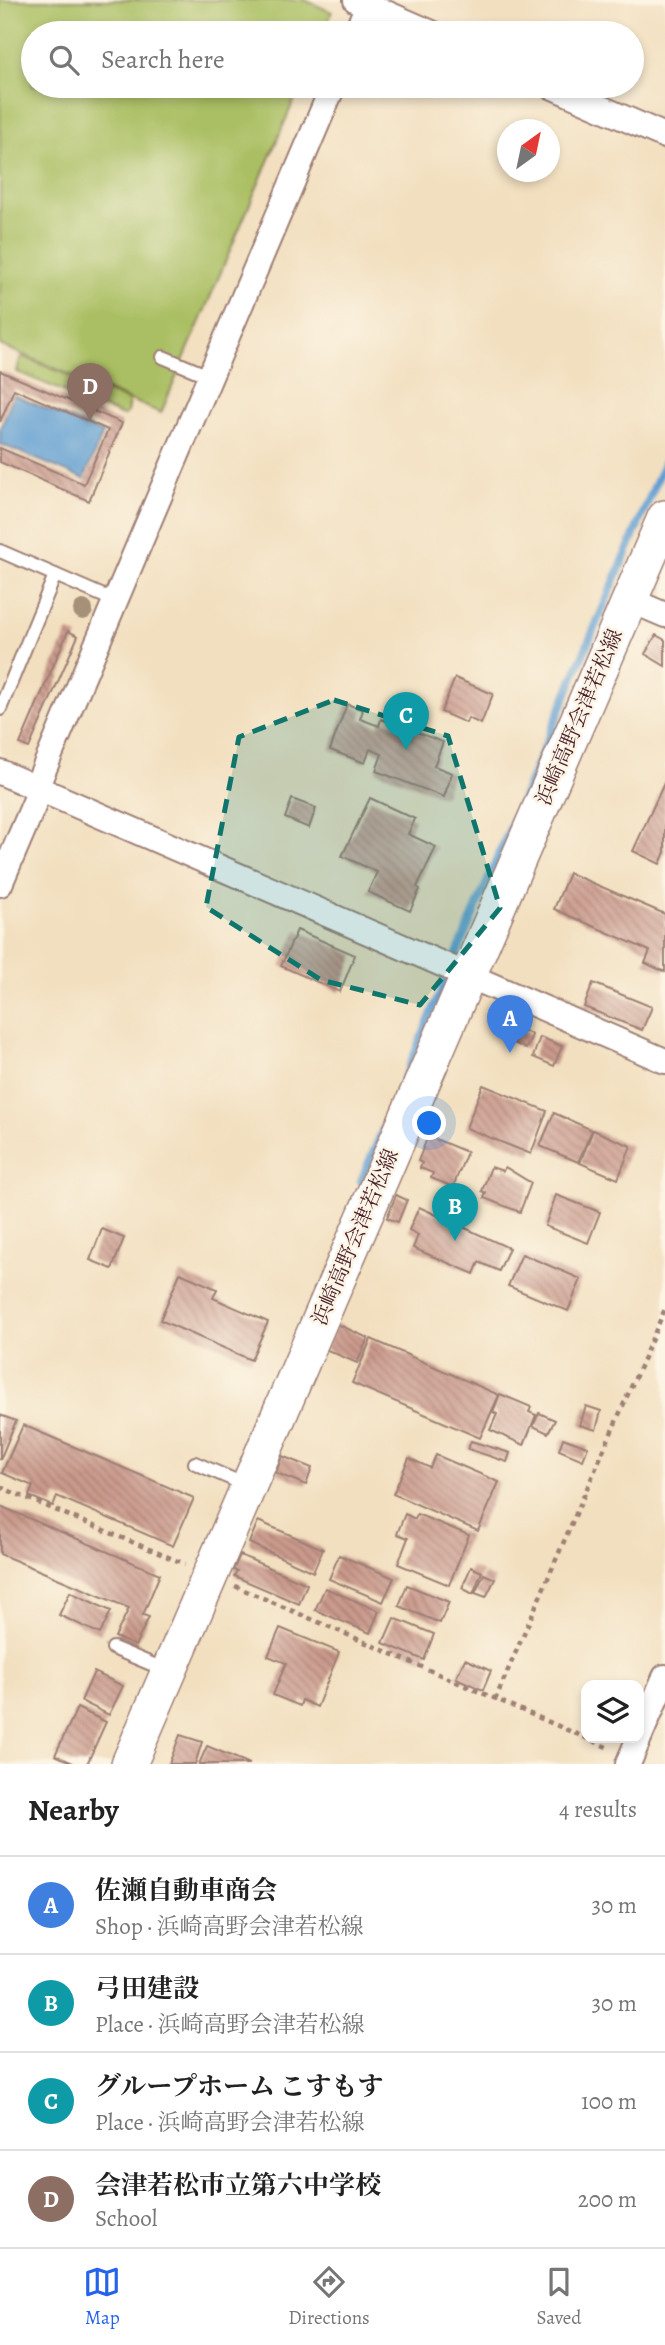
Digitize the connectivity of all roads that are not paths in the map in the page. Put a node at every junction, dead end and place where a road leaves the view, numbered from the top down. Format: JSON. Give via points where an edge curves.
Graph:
{"nodes":[{"id":1,"x":362,"y":3,"type":"edge"},
{"id":2,"x":358,"y":21,"type":"edge"},
{"id":3,"x":404,"y":21,"type":"edge"},
{"id":4,"x":328,"y":98,"type":"edge"},
{"id":5,"x":578,"y":98,"type":"edge"},
{"id":6,"x":665,"y":136,"type":"edge"},
{"id":7,"x":163,"y":357,"type":"dead end"},
{"id":8,"x":211,"y":377,"type":"junction"},
{"id":9,"x":665,"y":518,"type":"edge"},
{"id":10,"x":0,"y":551,"type":"edge"},
{"id":11,"x":55,"y":575,"type":"junction"},
{"id":12,"x":630,"y":600,"type":"junction"},
{"id":13,"x":115,"y":601,"type":"junction"},
{"id":14,"x":665,"y":615,"type":"edge"},
{"id":15,"x":0,"y":709,"type":"edge"},
{"id":16,"x":0,"y":772,"type":"edge"},
{"id":17,"x":38,"y":789,"type":"junction"},
{"id":18,"x":0,"y":884,"type":"edge"},
{"id":19,"x":453,"y":971,"type":"junction"},
{"id":20,"x":665,"y":1061,"type":"edge"},
{"id":21,"x":195,"y":1464,"type":"dead end"},
{"id":22,"x":248,"y":1486,"type":"junction"},
{"id":23,"x":113,"y":1648,"type":"dead end"},
{"id":24,"x":169,"y":1671,"type":"junction"},
{"id":25,"x":665,"y":1677,"type":"edge"},
{"id":26,"x":629,"y":1761,"type":"edge"},
{"id":27,"x":129,"y":1764,"type":"edge"}],
"edges":[{"from":1,"to":2,"type":"street"},
{"from":1,"to":3,"type":"street"},
{"from":4,"to":8,"type":"street"},
{"from":5,"to":6,"type":"street"},
{"from":7,"to":8,"type":"lane"},
{"from":8,"to":13,"type":"street"},
{"from":9,"to":12,"type":"main road","name":"浜崎高野会津若松線"},
{"from":10,"to":11,"type":"lane"},
{"from":11,"to":13,"type":"lane"},
{"from":11,"to":15,"type":"lane"},
{"from":12,"to":14,"type":"street"},
{"from":12,"to":19,"type":"main road","name":"浜崎高野会津若松線"},
{"from":13,"to":17,"type":"street"},
{"from":16,"to":17,"type":"street"},
{"from":17,"to":18,"type":"street"},
{"from":17,"to":19,"type":"street"},
{"from":19,"to":20,"type":"street"},
{"from":19,"to":22,"type":"main road","name":"浜崎高野会津若松線"},
{"from":21,"to":22,"type":"lane"},
{"from":22,"to":24,"type":"main road","name":"浜崎高野会津若松線","via":[[198,1570]]},
{"from":23,"to":24,"type":"lane"},
{"from":24,"to":27,"type":"main road","name":"浜崎高野会津若松線"},
{"from":25,"to":26,"type":"street"}]}
